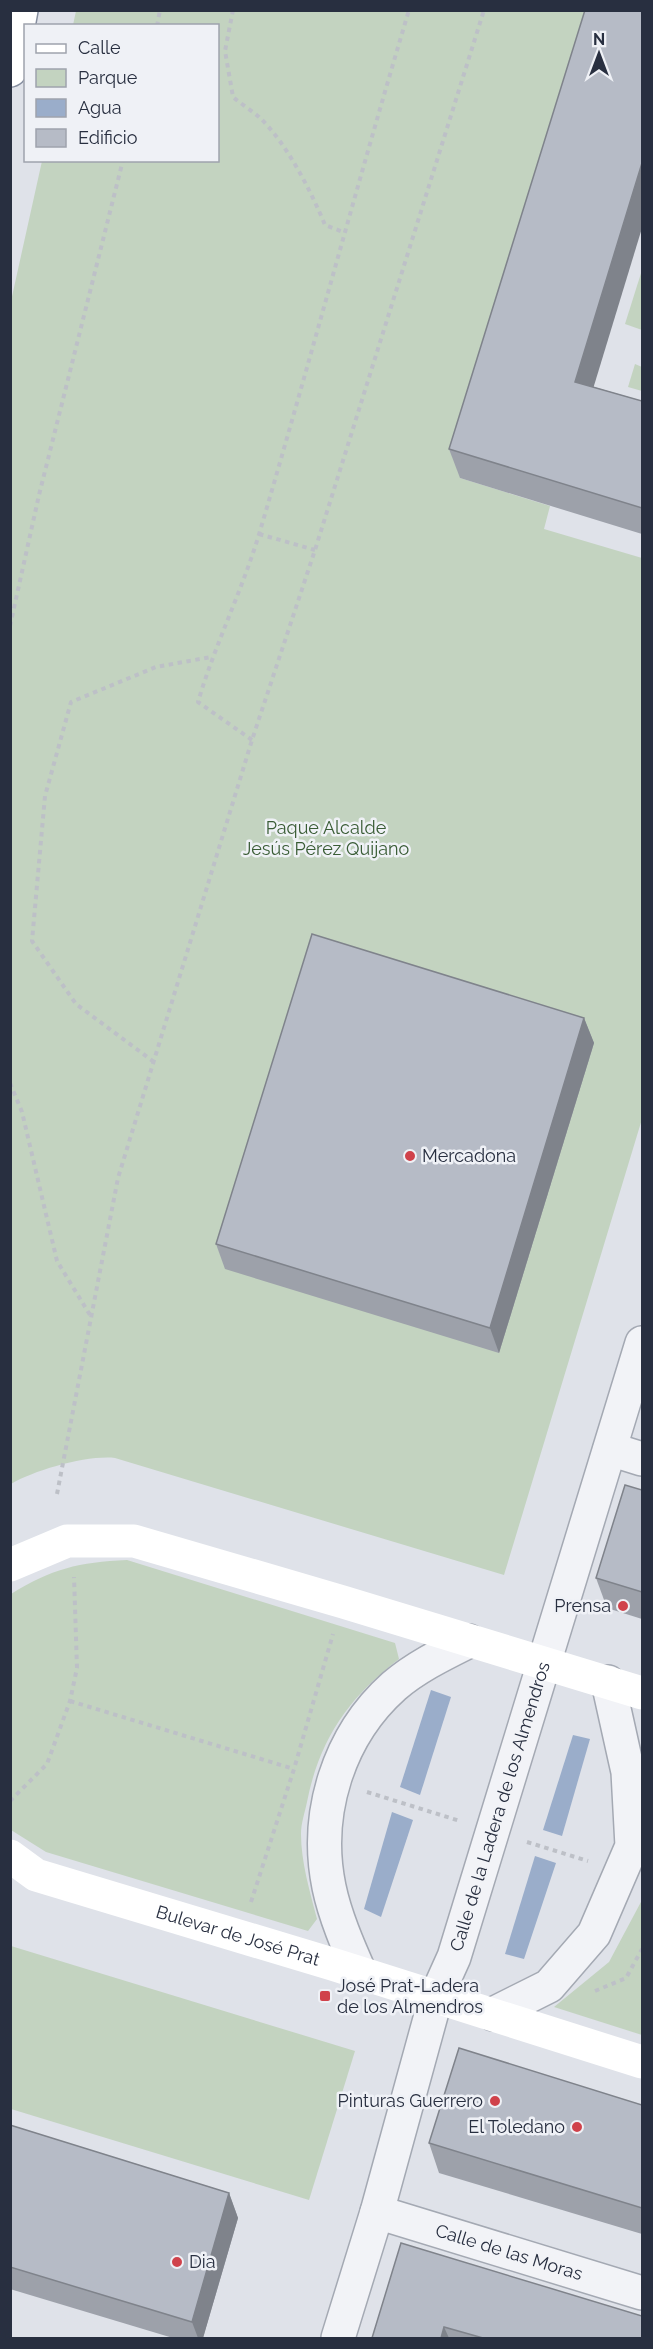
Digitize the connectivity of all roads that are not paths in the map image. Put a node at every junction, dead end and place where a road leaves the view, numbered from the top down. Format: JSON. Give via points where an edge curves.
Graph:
{"nodes":[{"id":1,"x":21,"y":10,"type":"edge"},
{"id":2,"x":10,"y":70,"type":"edge"},
{"id":3,"x":642,"y":1343,"type":"edge"},
{"id":4,"x":610,"y":1449,"type":"junction"},
{"id":5,"x":642,"y":1459,"type":"edge"},
{"id":6,"x":10,"y":1565,"type":"edge"},
{"id":7,"x":469,"y":1641,"type":"junction"},
{"id":8,"x":544,"y":1664,"type":"junction"},
{"id":9,"x":608,"y":1682,"type":"junction"},
{"id":10,"x":642,"y":1693,"type":"edge"},
{"id":11,"x":10,"y":1856,"type":"edge"},
{"id":12,"x":360,"y":1973,"type":"junction"},
{"id":13,"x":436,"y":1997,"type":"junction"},
{"id":14,"x":493,"y":2014,"type":"junction"},
{"id":15,"x":642,"y":2062,"type":"edge"},
{"id":16,"x":377,"y":2212,"type":"junction"},
{"id":17,"x":642,"y":2294,"type":"edge"},
{"id":18,"x":338,"y":2338,"type":"edge"}],
"edges":[{"from":1,"to":2,"type":"main road"},
{"from":3,"to":4,"type":"street","name":"Calle de la Ladera de los Almendros"},
{"from":4,"to":5,"type":"street"},
{"from":4,"to":8,"type":"street","name":"Calle de la Ladera de los Almendros"},
{"from":6,"to":7,"type":"main road","via":[[67,1541],[134,1541]]},
{"from":7,"to":8,"type":"main road"},
{"from":7,"to":12,"type":"street","via":[[422,1665],[394,1687],[368,1714],[347,1745],[334,1781],[325,1822],[324,1851],[329,1887]]},
{"from":8,"to":9,"type":"main road"},
{"from":8,"to":13,"type":"street","name":"Calle de la Ladera de los Almendros","via":[[454,1957]]},
{"from":9,"to":10,"type":"main road"},
{"from":9,"to":14,"type":"street","via":[[628,1772],[632,1846],[594,1934],[549,1986]]},
{"from":11,"to":12,"type":"main road","name":"Bulevar de José Prat","via":[[36,1875]]},
{"from":12,"to":13,"type":"main road","name":"Bulevar de José Prat"},
{"from":13,"to":14,"type":"main road","name":"Bulevar de José Prat"},
{"from":13,"to":16,"type":"street","name":"Calle de la Ladera de los Almendros"},
{"from":14,"to":15,"type":"main road","name":"Bulevar de José Prat"},
{"from":16,"to":17,"type":"street","name":"Calle de las Moras"},
{"from":16,"to":18,"type":"street","name":"Calle de la Ladera de los Almendros"}]}
